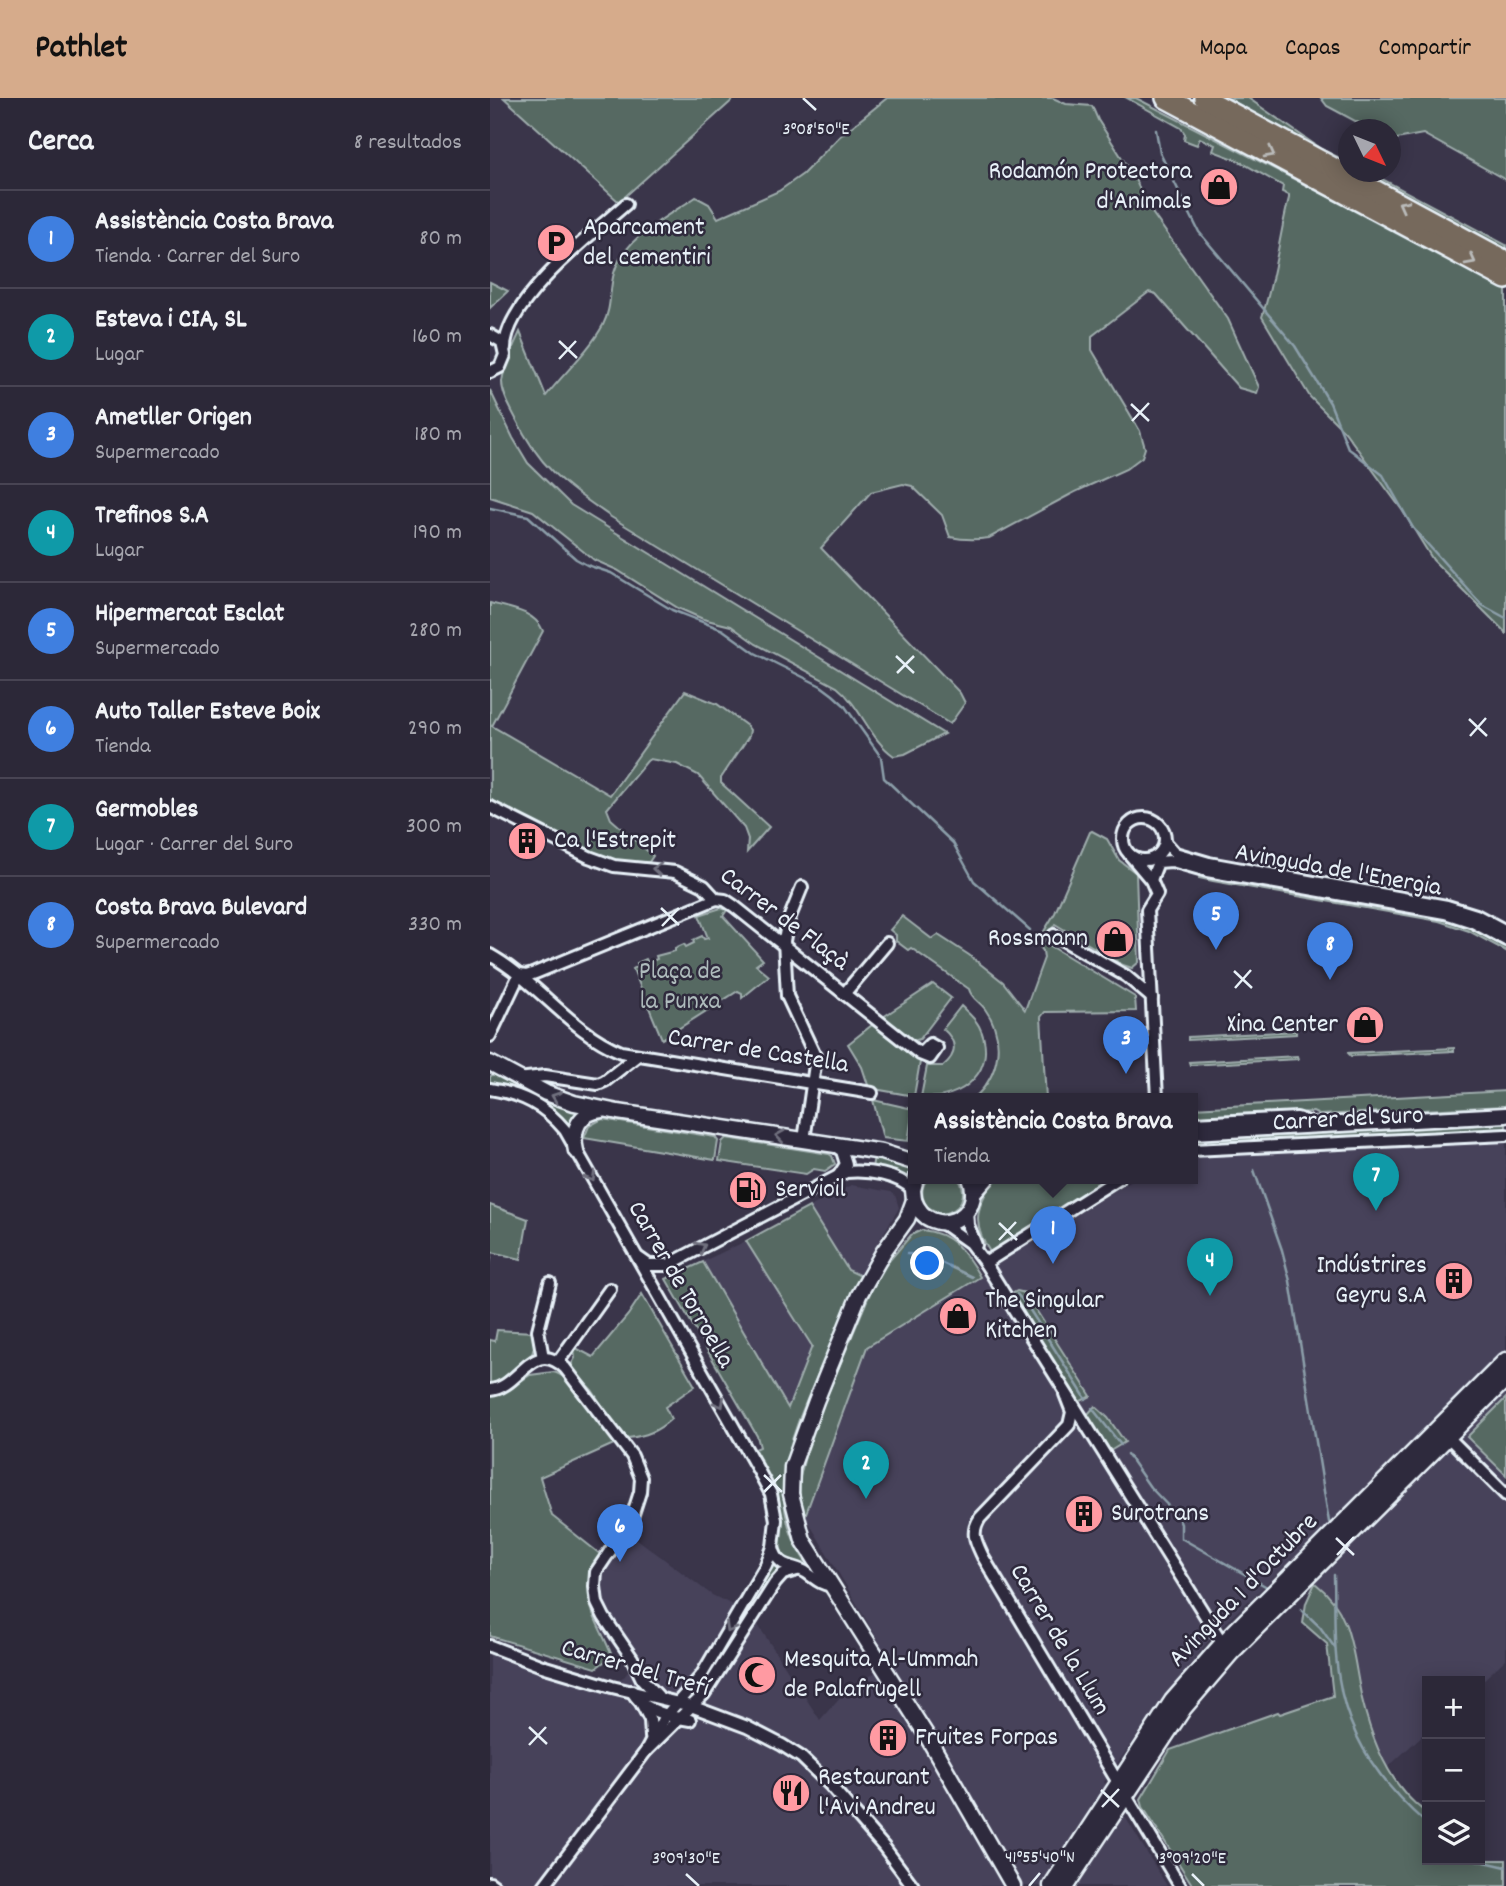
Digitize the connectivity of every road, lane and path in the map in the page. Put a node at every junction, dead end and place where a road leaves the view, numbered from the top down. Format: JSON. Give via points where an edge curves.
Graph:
{"nodes":[{"id":1,"x":1152,"y":98,"type":"edge"},
{"id":2,"x":1166,"y":98,"type":"edge"},
{"id":3,"x":1206,"y":99,"type":"edge"},
{"id":4,"x":1243,"y":139,"type":"junction"},
{"id":5,"x":626,"y":204,"type":"dead end"},
{"id":6,"x":1506,"y":261,"type":"edge"},
{"id":7,"x":1506,"y":279,"type":"edge"},
{"id":8,"x":512,"y":322,"type":"junction"},
{"id":9,"x":492,"y":335,"type":"edge"},
{"id":10,"x":505,"y":348,"type":"junction"},
{"id":11,"x":490,"y":372,"type":"edge"},
{"id":12,"x":490,"y":807,"type":"edge"},
{"id":13,"x":1161,"y":852,"type":"junction"},
{"id":14,"x":1130,"y":855,"type":"junction"},
{"id":15,"x":1151,"y":880,"type":"junction"},
{"id":16,"x":802,"y":887,"type":"dead end"},
{"id":17,"x":716,"y":899,"type":"junction"},
{"id":18,"x":1506,"y":931,"type":"edge"},
{"id":19,"x":1054,"y":935,"type":"dead end"},
{"id":20,"x":1506,"y":940,"type":"edge"},
{"id":21,"x":887,"y":943,"type":"dead end"},
{"id":22,"x":785,"y":948,"type":"junction"},
{"id":23,"x":1150,"y":952,"type":"junction"},
{"id":24,"x":490,"y":955,"type":"edge"},
{"id":25,"x":1150,"y":972,"type":"junction"},
{"id":26,"x":519,"y":975,"type":"junction"},
{"id":27,"x":1126,"y":977,"type":"junction"},
{"id":28,"x":844,"y":994,"type":"junction"},
{"id":29,"x":1152,"y":998,"type":"junction"},
{"id":30,"x":490,"y":1036,"type":"edge"},
{"id":31,"x":920,"y":1054,"type":"dead end"},
{"id":32,"x":638,"y":1055,"type":"junction"},
{"id":33,"x":490,"y":1063,"type":"edge"},
{"id":34,"x":518,"y":1080,"type":"junction"},
{"id":35,"x":813,"y":1084,"type":"junction"},
{"id":36,"x":490,"y":1089,"type":"edge"},
{"id":37,"x":1157,"y":1093,"type":"edge"},
{"id":38,"x":872,"y":1094,"type":"dead end"},
{"id":39,"x":607,"y":1109,"type":"junction"},
{"id":40,"x":1506,"y":1115,"type":"edge"},
{"id":41,"x":1198,"y":1123,"type":"edge"},
{"id":42,"x":1320,"y":1126,"type":"junction"},
{"id":43,"x":1198,"y":1132,"type":"edge"},
{"id":44,"x":1506,"y":1135,"type":"edge"},
{"id":45,"x":804,"y":1140,"type":"junction"},
{"id":46,"x":829,"y":1144,"type":"junction"},
{"id":47,"x":1198,"y":1150,"type":"edge"},
{"id":48,"x":576,"y":1151,"type":"junction"},
{"id":49,"x":908,"y":1160,"type":"edge"},
{"id":50,"x":839,"y":1175,"type":"junction"},
{"id":51,"x":971,"y":1184,"type":"edge"},
{"id":52,"x":982,"y":1184,"type":"edge"},
{"id":53,"x":1110,"y":1184,"type":"edge"},
{"id":54,"x":914,"y":1190,"type":"edge"},
{"id":55,"x":973,"y":1194,"type":"junction"},
{"id":56,"x":967,"y":1210,"type":"junction"},
{"id":57,"x":937,"y":1222,"type":"junction"},
{"id":58,"x":896,"y":1237,"type":"junction"},
{"id":59,"x":639,"y":1258,"type":"junction"},
{"id":60,"x":985,"y":1263,"type":"junction"},
{"id":61,"x":550,"y":1283,"type":"dead end"},
{"id":62,"x":610,"y":1289,"type":"dead end"},
{"id":63,"x":542,"y":1358,"type":"junction"},
{"id":64,"x":1506,"y":1361,"type":"edge"},
{"id":65,"x":558,"y":1362,"type":"junction"},
{"id":66,"x":1506,"y":1378,"type":"edge"},
{"id":67,"x":490,"y":1390,"type":"edge"},
{"id":68,"x":1065,"y":1394,"type":"junction"},
{"id":69,"x":1063,"y":1431,"type":"junction"},
{"id":70,"x":1448,"y":1437,"type":"junction"},
{"id":71,"x":1097,"y":1444,"type":"junction"},
{"id":72,"x":1506,"y":1495,"type":"edge"},
{"id":73,"x":1357,"y":1519,"type":"junction"},
{"id":74,"x":773,"y":1547,"type":"junction"},
{"id":75,"x":797,"y":1570,"type":"junction"},
{"id":76,"x":831,"y":1586,"type":"junction"},
{"id":77,"x":750,"y":1594,"type":"junction"},
{"id":78,"x":759,"y":1609,"type":"junction"},
{"id":79,"x":490,"y":1646,"type":"edge"},
{"id":80,"x":1227,"y":1648,"type":"junction"},
{"id":81,"x":635,"y":1666,"type":"junction"},
{"id":82,"x":706,"y":1691,"type":"junction"},
{"id":83,"x":631,"y":1692,"type":"junction"},
{"id":84,"x":681,"y":1707,"type":"junction"},
{"id":85,"x":666,"y":1716,"type":"junction"},
{"id":86,"x":719,"y":1716,"type":"junction"},
{"id":87,"x":655,"y":1737,"type":"junction"},
{"id":88,"x":1121,"y":1790,"type":"junction"},
{"id":89,"x":553,"y":1872,"type":"junction"},
{"id":90,"x":1013,"y":1885,"type":"edge"},
{"id":91,"x":535,"y":1886,"type":"edge"},
{"id":92,"x":544,"y":1886,"type":"edge"},
{"id":93,"x":913,"y":1886,"type":"edge"},
{"id":94,"x":1056,"y":1886,"type":"edge"},
{"id":95,"x":1180,"y":1886,"type":"edge"}],
"edges":[{"from":1,"to":4,"type":"highway"},
{"from":2,"to":4,"type":"highway"},
{"from":6,"to":3,"type":"highway","one_way":true},
{"from":4,"to":7,"type":"highway","one_way":true},
{"from":5,"to":8,"type":"street","via":[[550,271]]},
{"from":8,"to":9,"type":"street"},
{"from":8,"to":10,"type":"street"},
{"from":9,"to":10,"type":"street"},
{"from":10,"to":11,"type":"street","via":[[504,361]]},
{"from":17,"to":12,"type":"street","name":"Carrer de Flaçà","one_way":true,"via":[[704,886],[675,872],[614,866]]},
{"from":13,"to":14,"type":"street","via":[[1154,859]]},
{"from":13,"to":14,"type":"street","via":[[1165,834],[1158,823],[1139,819],[1123,837]]},
{"from":13,"to":15,"type":"street"},
{"from":13,"to":18,"type":"street","name":"Avinguda de l'Energia","via":[[1447,906]]},
{"from":13,"to":20,"type":"street","name":"Avinguda de l'Energia","via":[[1172,861],[1207,870],[1446,913]]},
{"from":14,"to":15,"type":"street"},
{"from":15,"to":23,"type":"street","via":[[1157,894],[1147,910]]},
{"from":16,"to":22,"type":"street","via":[[787,924]]},
{"from":17,"to":22,"type":"street","name":"Carrer de Flaçà","via":[[734,906]]},
{"from":17,"to":26,"type":"street","via":[[535,973]]},
{"from":19,"to":27,"type":"street"},
{"from":21,"to":28,"type":"street"},
{"from":22,"to":28,"type":"street","name":"Carrer de Flaçà"},
{"from":22,"to":35,"type":"street","via":[[789,1000],[816,1058]]},
{"from":23,"to":25,"type":"street"},
{"from":23,"to":27,"type":"street","via":[[1143,969]]},
{"from":24,"to":26,"type":"street","name":"Carrer de Castella"},
{"from":25,"to":27,"type":"street","via":[[1145,979]]},
{"from":25,"to":29,"type":"street"},
{"from":26,"to":30,"type":"street"},
{"from":26,"to":32,"type":"street","name":"Carrer de Castella","via":[[597,1039]]},
{"from":27,"to":29,"type":"street"},
{"from":28,"to":31,"type":"street","name":"Carrer de Flaçà"},
{"from":29,"to":37,"type":"street"},
{"from":32,"to":34,"type":"street","via":[[597,1084],[545,1076]]},
{"from":32,"to":35,"type":"street","name":"Carrer de Castella"},
{"from":33,"to":34,"type":"street"},
{"from":39,"to":34,"type":"street","one_way":true,"via":[[574,1103]]},
{"from":35,"to":38,"type":"street","name":"Carrer de Castella"},
{"from":35,"to":45,"type":"street"},
{"from":36,"to":48,"type":"street","name":"Carrer de Torroella","via":[[521,1096],[545,1109],[565,1130]]},
{"from":45,"to":39,"type":"street","one_way":true},
{"from":39,"to":48,"type":"street","via":[[594,1110],[581,1119],[574,1133]]},
{"from":40,"to":42,"type":"street"},
{"from":41,"to":42,"type":"street","via":[[1297,1118]]},
{"from":42,"to":43,"type":"street"},
{"from":44,"to":47,"type":"street","name":"Carrer del Suro"},
{"from":45,"to":46,"type":"street"},
{"from":46,"to":49,"type":"street"},
{"from":46,"to":50,"type":"street","via":[[842,1150],[845,1157]]},
{"from":48,"to":59,"type":"street","name":"Carrer de Torroella","one_way":true},
{"from":50,"to":54,"type":"street","via":[[860,1171],[892,1177]]},
{"from":59,"to":50,"type":"street","one_way":true,"via":[[649,1265],[668,1265]]},
{"from":51,"to":55,"type":"street"},
{"from":52,"to":55,"type":"street"},
{"from":53,"to":60,"type":"street"},
{"from":54,"to":57,"type":"street","via":[[923,1215]]},
{"from":54,"to":58,"type":"street","via":[[907,1219]]},
{"from":55,"to":56,"type":"street"},
{"from":56,"to":57,"type":"street","via":[[956,1220]]},
{"from":56,"to":60,"type":"street","via":[[972,1239]]},
{"from":57,"to":58,"type":"street","via":[[907,1229]]},
{"from":57,"to":60,"type":"street","via":[[970,1242]]},
{"from":58,"to":76,"type":"street","via":[[859,1295],[792,1467],[790,1494],[796,1520]]},
{"from":59,"to":74,"type":"street","name":"Carrer de Torroella","one_way":true,"via":[[771,1494],[776,1520]]},
{"from":60,"to":68,"type":"street"},
{"from":61,"to":63,"type":"street","via":[[538,1330]]},
{"from":62,"to":65,"type":"street"},
{"from":63,"to":65,"type":"street"},
{"from":63,"to":67,"type":"street","via":[[529,1363],[502,1388]]},
{"from":64,"to":73,"type":"main road","name":"Avinguda 1 d'Octubre"},
{"from":65,"to":81,"type":"street","via":[[632,1456],[640,1478],[631,1520],[596,1572],[595,1586],[600,1611]]},
{"from":66,"to":70,"type":"main road","name":"Avinguda 1 d'Octubre"},
{"from":68,"to":69,"type":"street","via":[[1072,1412]]},
{"from":68,"to":71,"type":"street"},
{"from":69,"to":71,"type":"street","via":[[1074,1429]]},
{"from":69,"to":88,"type":"street","name":"Carrer de la Llum","via":[[980,1518],[974,1534]]},
{"from":70,"to":72,"type":"street"},
{"from":70,"to":73,"type":"main road","name":"Avinguda 1 d'Octubre"},
{"from":71,"to":80,"type":"street"},
{"from":73,"to":80,"type":"main road","name":"Avinguda 1 d'Octubre"},
{"from":74,"to":75,"type":"street","via":[[786,1566]]},
{"from":74,"to":77,"type":"street"},
{"from":75,"to":76,"type":"street"},
{"from":75,"to":78,"type":"street","via":[[780,1577]]},
{"from":76,"to":90,"type":"street","via":[[920,1724]]},
{"from":77,"to":78,"type":"street","via":[[755,1592],[761,1598]]},
{"from":77,"to":84,"type":"street","one_way":true,"via":[[702,1682]]},
{"from":78,"to":82,"type":"street"},
{"from":79,"to":83,"type":"street","name":"Carrer del Trefí"},
{"from":80,"to":88,"type":"main road","name":"Avinguda 1 d'Octubre"},
{"from":81,"to":83,"type":"street"},
{"from":81,"to":84,"type":"street","via":[[647,1686]]},
{"from":82,"to":84,"type":"street"},
{"from":82,"to":86,"type":"street","via":[[706,1706]]},
{"from":83,"to":84,"type":"street","name":"Carrer del Trefí"},
{"from":83,"to":85,"type":"street"},
{"from":83,"to":87,"type":"street","via":[[650,1720]]},
{"from":84,"to":85,"type":"street"},
{"from":84,"to":86,"type":"street","name":"Carrer del Trefí"},
{"from":84,"to":87,"type":"street"},
{"from":85,"to":87,"type":"street"},
{"from":86,"to":93,"type":"street","name":"Carrer del Trefí","via":[[801,1757],[875,1836]]},
{"from":87,"to":89,"type":"street"},
{"from":88,"to":94,"type":"main road","name":"Avinguda 1 d'Octubre"},
{"from":88,"to":95,"type":"street","name":"Carrer de la Llum"},
{"from":89,"to":91,"type":"street"},
{"from":89,"to":92,"type":"street"}]}
